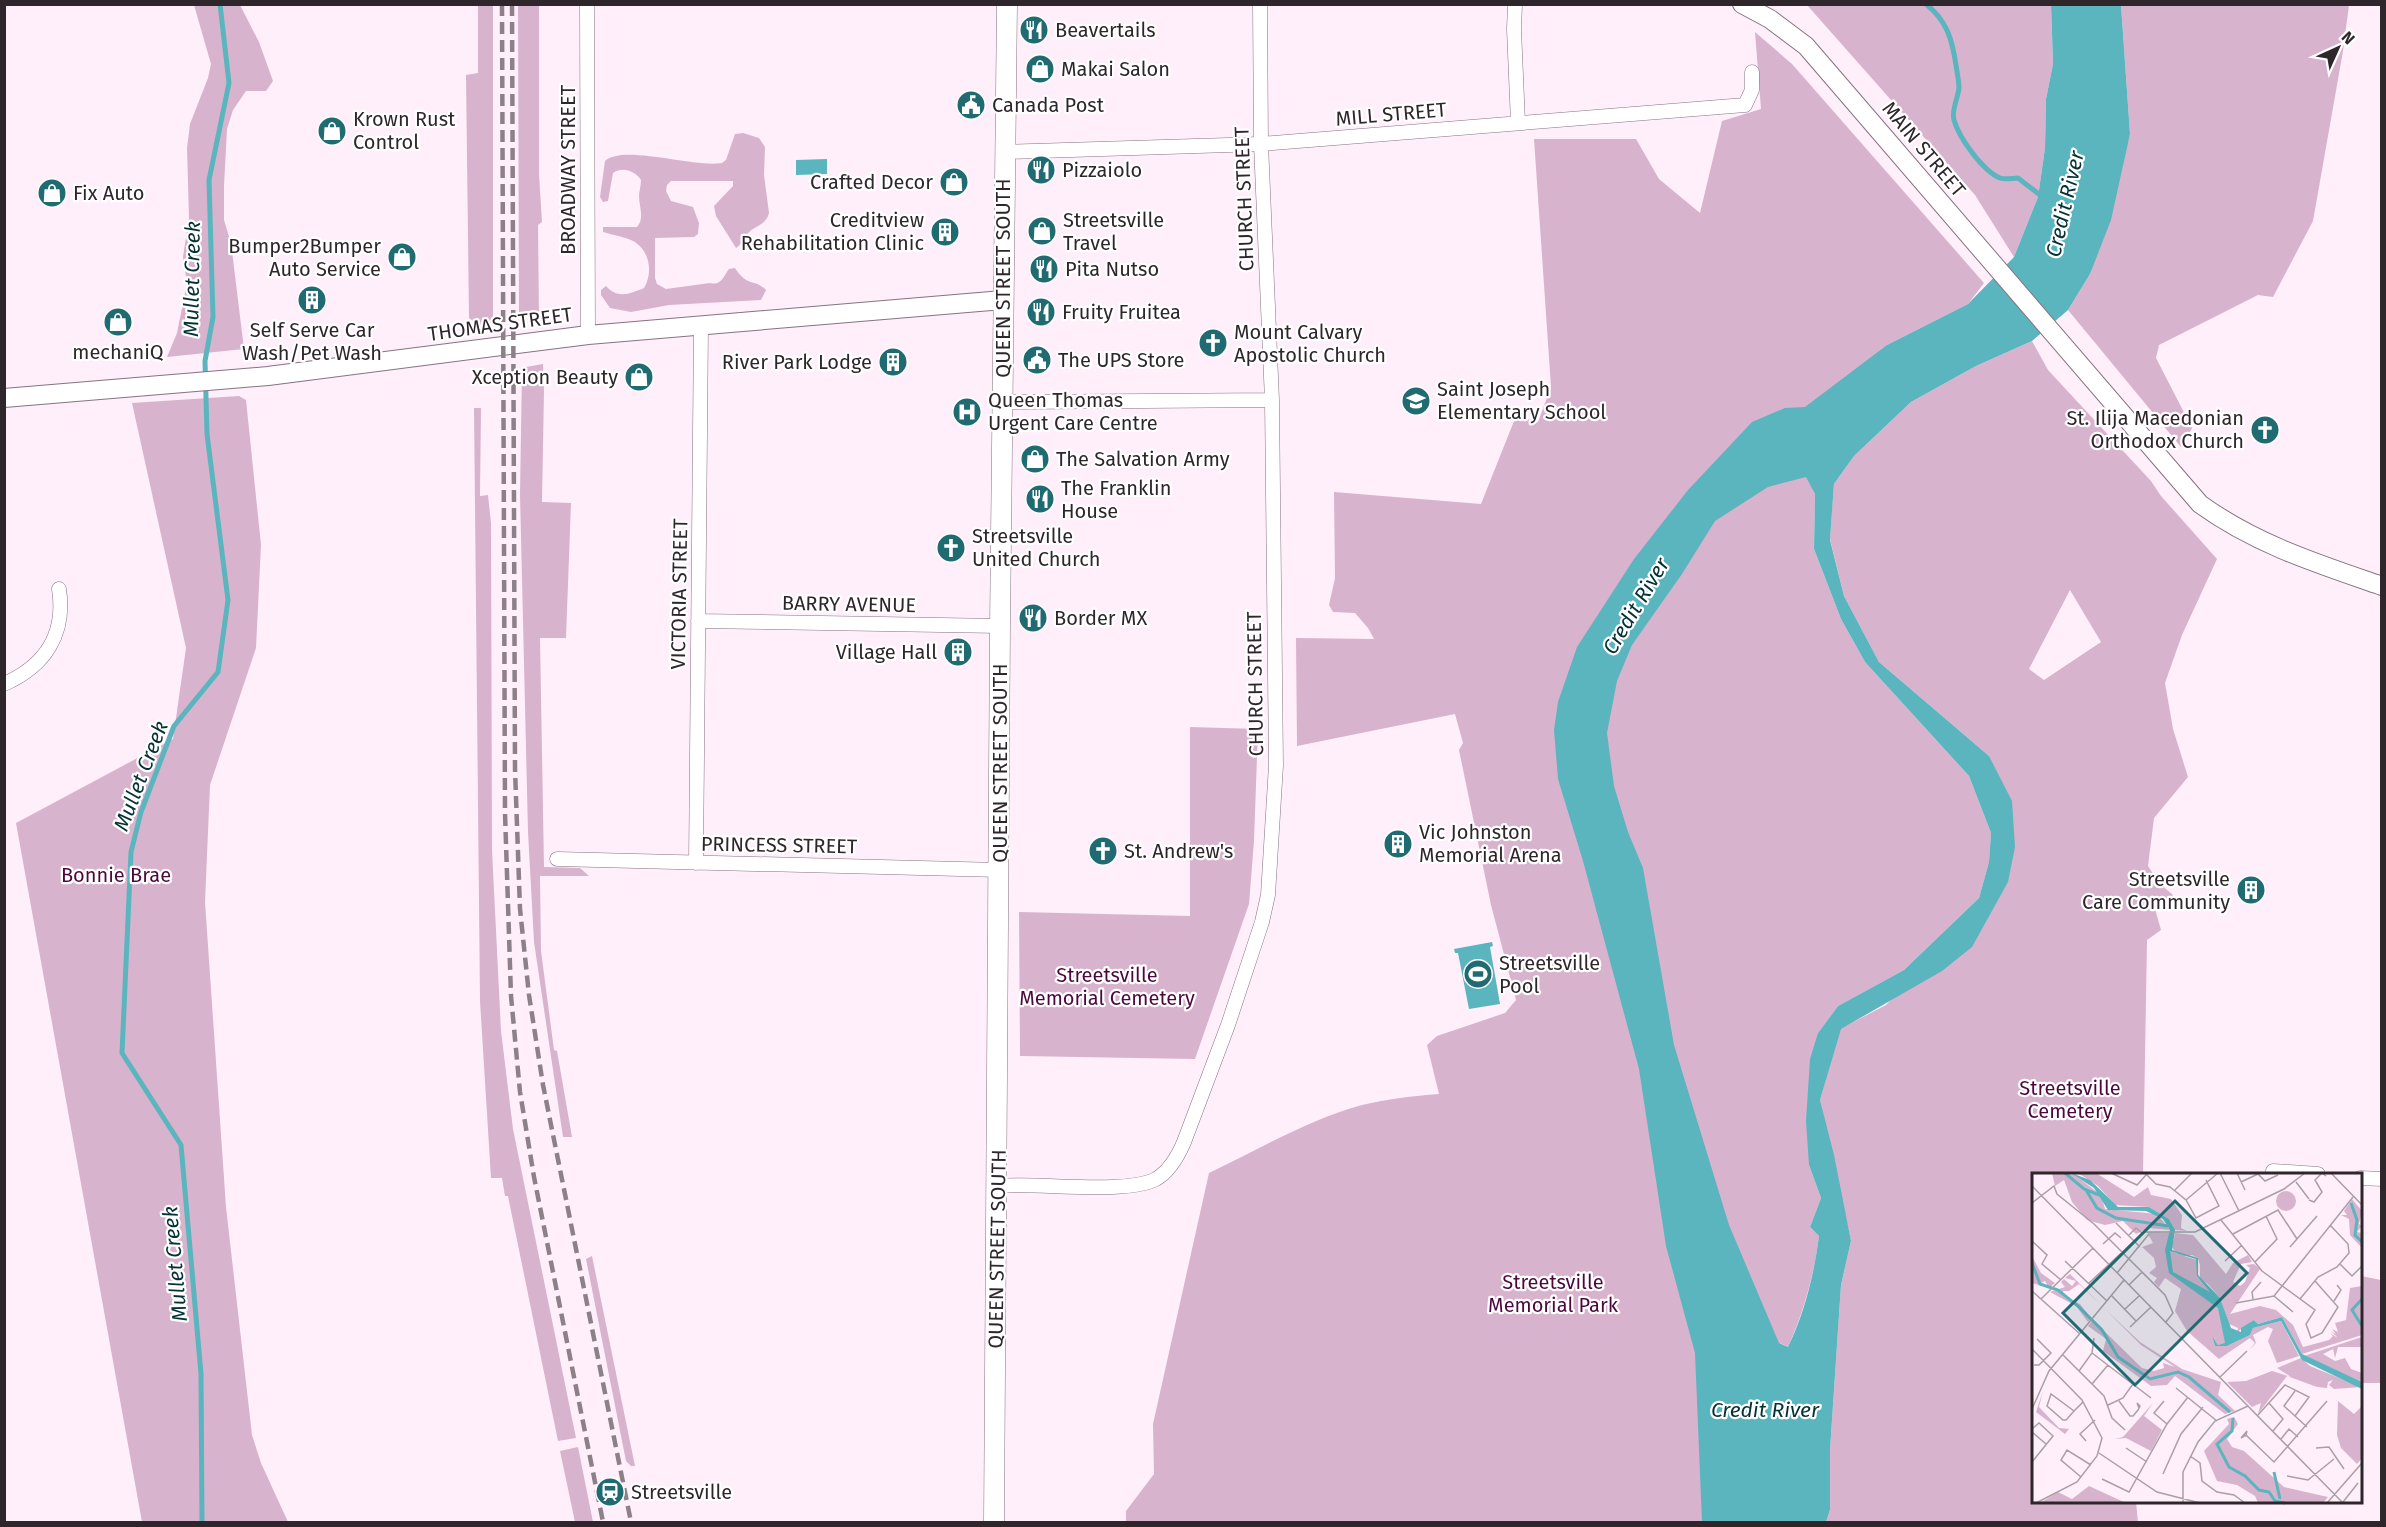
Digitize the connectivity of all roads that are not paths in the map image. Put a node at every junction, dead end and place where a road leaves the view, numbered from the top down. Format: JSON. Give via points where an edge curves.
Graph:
{"nodes":[{"id":1,"x":587,"y":4,"type":"edge"},
{"id":2,"x":1007,"y":4,"type":"edge"},
{"id":3,"x":1260,"y":4,"type":"edge"},
{"id":4,"x":1515,"y":4,"type":"edge"},
{"id":5,"x":1742,"y":4,"type":"edge"},
{"id":6,"x":1752,"y":72,"type":"dead end"},
{"id":7,"x":1518,"y":123,"type":"junction"},
{"id":8,"x":1261,"y":144,"type":"junction"},
{"id":9,"x":1004,"y":152,"type":"junction"},
{"id":10,"x":1003,"y":300,"type":"junction"},
{"id":11,"x":701,"y":326,"type":"junction"},
{"id":12,"x":588,"y":335,"type":"junction"},
{"id":13,"x":4,"y":398,"type":"edge"},
{"id":14,"x":1272,"y":400,"type":"junction"},
{"id":15,"x":1002,"y":402,"type":"junction"},
{"id":16,"x":2382,"y":586,"type":"edge"},
{"id":17,"x":58,"y":589,"type":"dead end"},
{"id":18,"x":698,"y":621,"type":"junction"},
{"id":19,"x":1000,"y":626,"type":"junction"},
{"id":20,"x":4,"y":684,"type":"edge"},
{"id":21,"x":557,"y":859,"type":"dead end"},
{"id":22,"x":696,"y":863,"type":"junction"},
{"id":23,"x":1000,"y":870,"type":"junction"},
{"id":24,"x":2273,"y":1171,"type":"dead end"},
{"id":25,"x":2303,"y":1173,"type":"edge"},
{"id":26,"x":2362,"y":1178,"type":"edge"},
{"id":27,"x":2382,"y":1179,"type":"edge"},
{"id":28,"x":998,"y":1186,"type":"junction"},
{"id":29,"x":994,"y":1522,"type":"edge"}],
"edges":[{"from":1,"to":12,"type":"street","name":"BROADWAY STREET"},
{"from":2,"to":9,"type":"main road","name":"QUEEN STREET SOUTH"},
{"from":3,"to":8,"type":"street","name":"CHURCH STREET"},
{"from":4,"to":7,"type":"street"},
{"from":5,"to":16,"type":"street","name":"MAIN STREET","via":[[1806,46],[2200,504],[2225,523],[2268,545]]},
{"from":6,"to":7,"type":"street","name":"MILL STREET","via":[[1752,90],[1745,105]]},
{"from":7,"to":8,"type":"street","name":"MILL STREET"},
{"from":8,"to":9,"type":"street","name":"MILL STREET"},
{"from":8,"to":14,"type":"street","name":"CHURCH STREET"},
{"from":9,"to":10,"type":"main road","name":"QUEEN STREET SOUTH"},
{"from":10,"to":11,"type":"street","name":"THOMAS STREET"},
{"from":10,"to":15,"type":"main road","name":"QUEEN STREET SOUTH"},
{"from":11,"to":12,"type":"street","name":"THOMAS STREET"},
{"from":11,"to":18,"type":"street","name":"VICTORIA STREET"},
{"from":12,"to":13,"type":"street","name":"THOMAS STREET","via":[[226,380]]},
{"from":14,"to":15,"type":"street"},
{"from":14,"to":28,"type":"street","name":"CHURCH STREET","via":[[1276,765],[1269,895],[1228,1025],[1178,1156],[1156,1179],[1131,1187]]},
{"from":15,"to":19,"type":"main road","name":"QUEEN STREET SOUTH"},
{"from":17,"to":20,"type":"street","via":[[59,625],[49,649],[37,664]]},
{"from":18,"to":19,"type":"street","name":"BARRY AVENUE"},
{"from":18,"to":22,"type":"street","name":"VICTORIA STREET"},
{"from":19,"to":23,"type":"main road","name":"QUEEN STREET SOUTH"},
{"from":21,"to":22,"type":"street","name":"PRINCESS STREET"},
{"from":22,"to":23,"type":"street","name":"PRINCESS STREET"},
{"from":23,"to":28,"type":"main road","name":"QUEEN STREET SOUTH"},
{"from":24,"to":25,"type":"street"},
{"from":26,"to":27,"type":"street"},
{"from":28,"to":29,"type":"main road","name":"QUEEN STREET SOUTH"}]}
